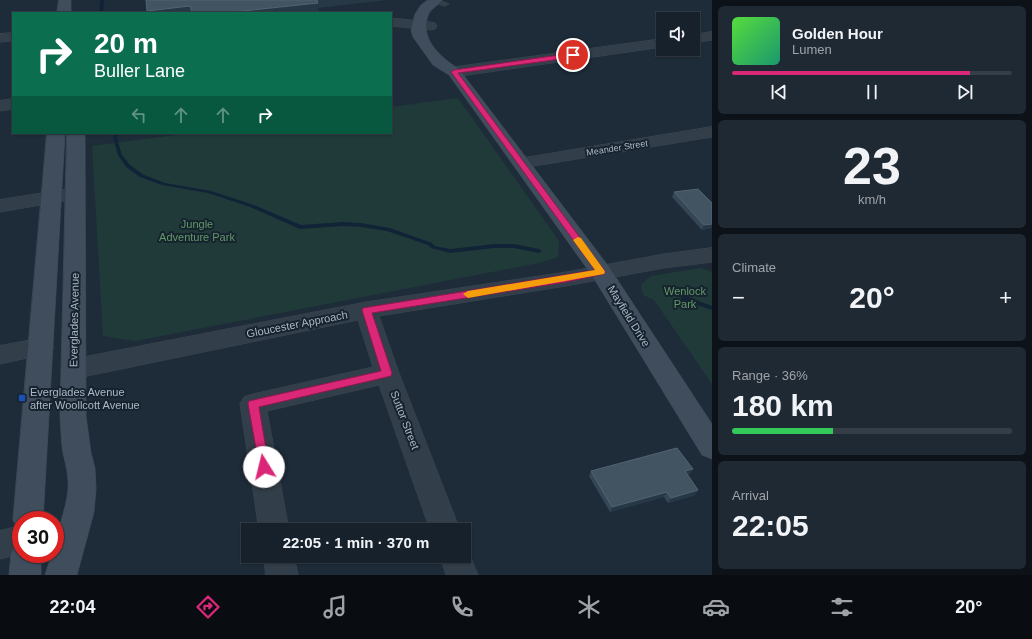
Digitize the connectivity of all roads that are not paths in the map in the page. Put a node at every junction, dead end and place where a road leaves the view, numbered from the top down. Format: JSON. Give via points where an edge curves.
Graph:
{"nodes":[{"id":1,"x":64,"y":0,"type":"edge"},
{"id":2,"x":439,"y":1,"type":"edge"},
{"id":3,"x":64,"y":12,"type":"edge"},
{"id":4,"x":392,"y":22,"type":"edge"},
{"id":5,"x":432,"y":33,"type":"junction"},
{"id":6,"x":712,"y":36,"type":"edge"},
{"id":7,"x":12,"y":37,"type":"edge"},
{"id":8,"x":0,"y":38,"type":"edge"},
{"id":9,"x":700,"y":38,"type":"edge"},
{"id":10,"x":656,"y":44,"type":"edge"},
{"id":11,"x":454,"y":72,"type":"junction"},
{"id":12,"x":12,"y":104,"type":"edge"},
{"id":13,"x":0,"y":106,"type":"edge"},
{"id":14,"x":712,"y":132,"type":"edge"},
{"id":15,"x":56,"y":134,"type":"edge"},
{"id":16,"x":76,"y":134,"type":"edge"},
{"id":17,"x":522,"y":163,"type":"junction"},
{"id":18,"x":75,"y":194,"type":"junction"},
{"id":19,"x":52,"y":198,"type":"junction"},
{"id":20,"x":0,"y":206,"type":"edge"},
{"id":21,"x":712,"y":255,"type":"edge"},
{"id":22,"x":601,"y":272,"type":"junction"},
{"id":23,"x":366,"y":310,"type":"junction"},
{"id":24,"x":42,"y":347,"type":"junction"},
{"id":25,"x":0,"y":355,"type":"edge"},
{"id":26,"x":73,"y":369,"type":"junction"},
{"id":27,"x":387,"y":373,"type":"junction"},
{"id":28,"x":712,"y":447,"type":"edge"},
{"id":29,"x":29,"y":511,"type":"edge"},
{"id":30,"x":273,"y":523,"type":"edge"},
{"id":31,"x":443,"y":523,"type":"edge"},
{"id":32,"x":12,"y":542,"type":"edge"},
{"id":33,"x":0,"y":544,"type":"edge"},
{"id":34,"x":26,"y":563,"type":"edge"},
{"id":35,"x":280,"y":563,"type":"edge"},
{"id":36,"x":458,"y":563,"type":"edge"},
{"id":37,"x":25,"y":575,"type":"edge"},
{"id":38,"x":61,"y":575,"type":"edge"},
{"id":39,"x":282,"y":575,"type":"edge"},
{"id":40,"x":462,"y":575,"type":"edge"}],
"edges":[{"from":1,"to":3,"type":"main road"},
{"from":2,"to":5,"type":"main road","via":[[426,8],[422,14]]},
{"from":4,"to":5,"type":"street"},
{"from":5,"to":11,"type":"main road","name":"Mayfield Drive","via":[[453,61]]},
{"from":5,"to":11,"type":"main road","name":"Mayfield Drive","via":[[420,37],[438,62]]},
{"from":6,"to":9,"type":"street"},
{"from":7,"to":8,"type":"street"},
{"from":10,"to":11,"type":"street"},
{"from":11,"to":17,"type":"main road","name":"Mayfield Drive"},
{"from":12,"to":13,"type":"street"},
{"from":14,"to":17,"type":"street","name":"Meander Street"},
{"from":15,"to":19,"type":"main road"},
{"from":16,"to":18,"type":"main road","name":"Everglades Avenue"},
{"from":17,"to":22,"type":"main road","name":"Mayfield Drive"},
{"from":18,"to":19,"type":"street"},
{"from":18,"to":26,"type":"main road","name":"Everglades Avenue"},
{"from":19,"to":20,"type":"street"},
{"from":19,"to":24,"type":"main road"},
{"from":21,"to":22,"type":"street","name":"Gloucester Approach"},
{"from":22,"to":23,"type":"street","name":"Gloucester Approach"},
{"from":22,"to":28,"type":"main road","name":"Mayfield Drive"},
{"from":23,"to":26,"type":"street","name":"Gloucester Approach"},
{"from":23,"to":27,"type":"street","name":"Suttor Street"},
{"from":24,"to":25,"type":"street"},
{"from":24,"to":29,"type":"main road"},
{"from":26,"to":38,"type":"main road","name":"Everglades Avenue","via":[[74,433],[81,468],[82,490],[79,512]]},
{"from":27,"to":30,"type":"street","via":[[253,404]]},
{"from":27,"to":31,"type":"street","name":"Suttor Street"},
{"from":32,"to":33,"type":"street"},
{"from":34,"to":37,"type":"main road"},
{"from":35,"to":39,"type":"street"},
{"from":36,"to":40,"type":"street"}]}
